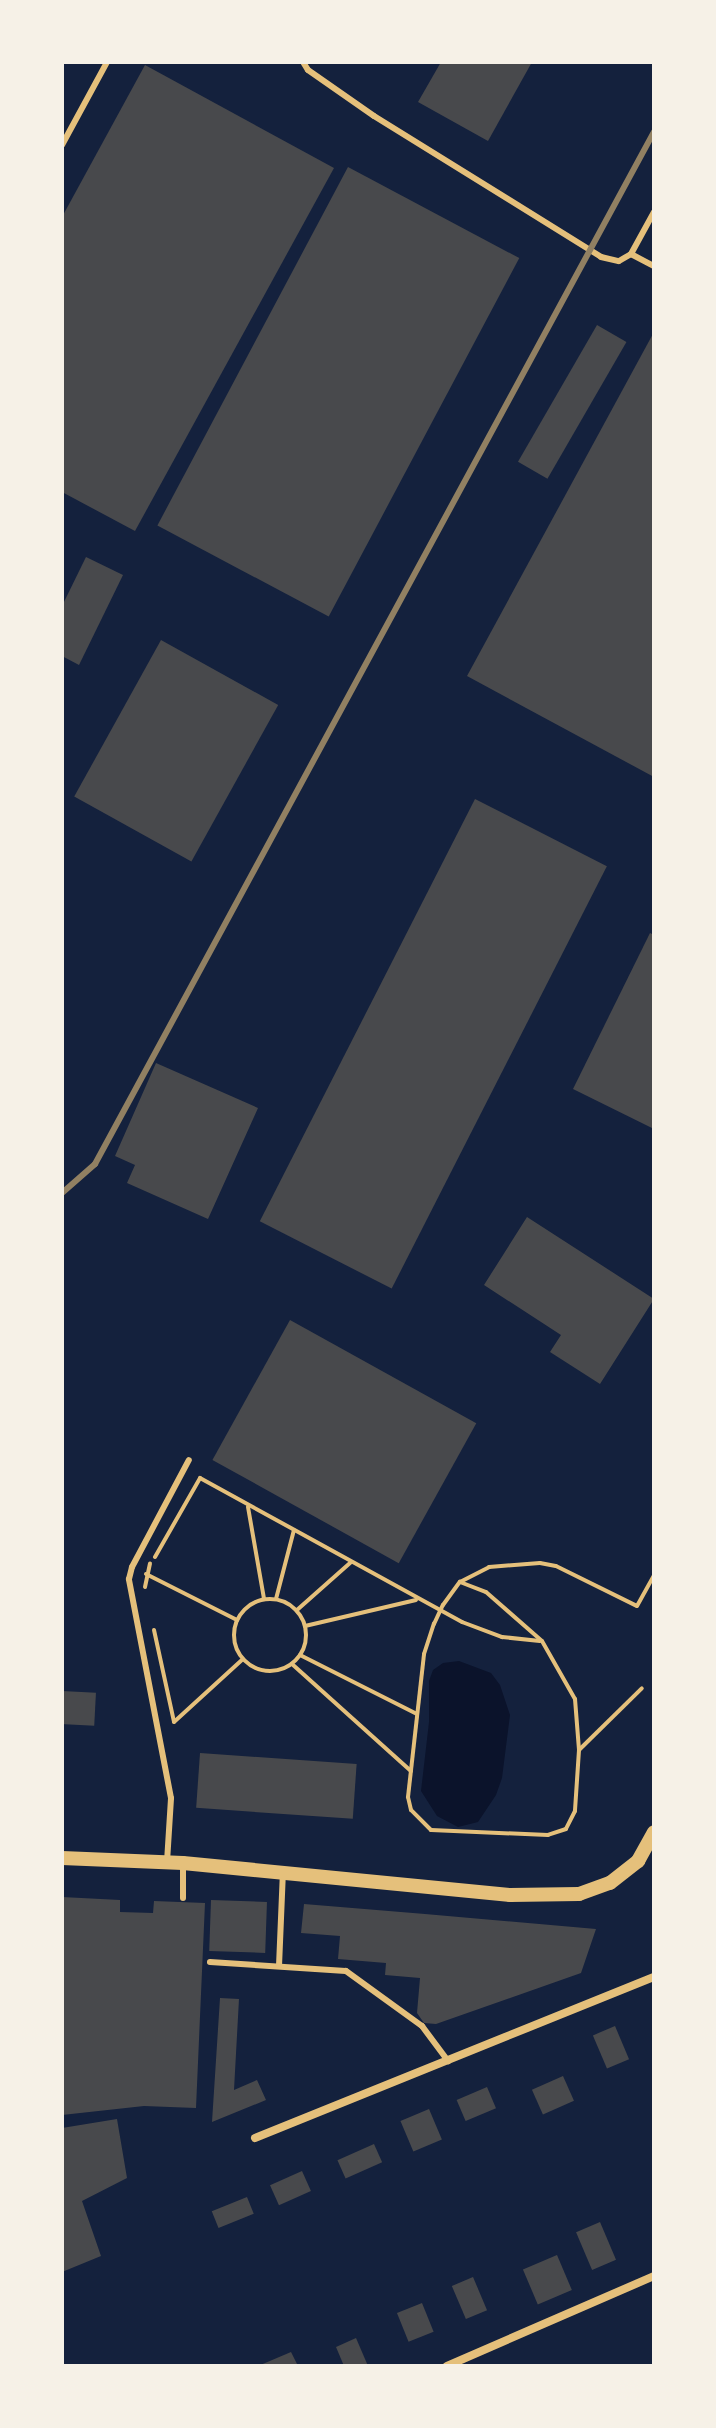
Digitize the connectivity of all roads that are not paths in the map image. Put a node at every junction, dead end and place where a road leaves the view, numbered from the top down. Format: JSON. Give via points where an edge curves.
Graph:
{"nodes":[{"id":1,"x":107,"y":62,"type":"edge"},
{"id":2,"x":303,"y":62,"type":"edge"},
{"id":3,"x":62,"y":145,"type":"edge"},
{"id":4,"x":654,"y":212,"type":"edge"},
{"id":5,"x":631,"y":254,"type":"junction"},
{"id":6,"x":654,"y":266,"type":"edge"},
{"id":7,"x":189,"y":1460,"type":"dead end"},
{"id":8,"x":654,"y":1832,"type":"edge"},
{"id":9,"x":62,"y":1858,"type":"edge"},
{"id":10,"x":175,"y":1863,"type":"junction"},
{"id":11,"x":283,"y":1872,"type":"junction"},
{"id":12,"x":183,"y":1898,"type":"dead end"},
{"id":13,"x":210,"y":1962,"type":"dead end"},
{"id":14,"x":279,"y":1966,"type":"junction"},
{"id":15,"x":654,"y":1977,"type":"edge"},
{"id":16,"x":448,"y":2061,"type":"junction"},
{"id":17,"x":255,"y":2138,"type":"dead end"},
{"id":18,"x":654,"y":2276,"type":"edge"},
{"id":19,"x":447,"y":2366,"type":"edge"}],
"edges":[{"from":1,"to":3,"type":"lane"},
{"from":2,"to":5,"type":"lane","via":[[374,116],[590,251],[619,261]]},
{"from":4,"to":5,"type":"lane"},
{"from":5,"to":6,"type":"lane"},
{"from":7,"to":10,"type":"lane","via":[[132,1567],[130,1594],[171,1798]]},
{"from":8,"to":11,"type":"street","via":[[638,1861],[610,1883],[579,1894],[510,1895]]},
{"from":9,"to":10,"type":"street"},
{"from":10,"to":11,"type":"street"},
{"from":10,"to":12,"type":"lane"},
{"from":11,"to":14,"type":"lane"},
{"from":13,"to":14,"type":"lane"},
{"from":14,"to":16,"type":"lane","via":[[346,1971],[422,2026]]},
{"from":15,"to":16,"type":"street"},
{"from":16,"to":17,"type":"street"},
{"from":18,"to":19,"type":"street"}]}
